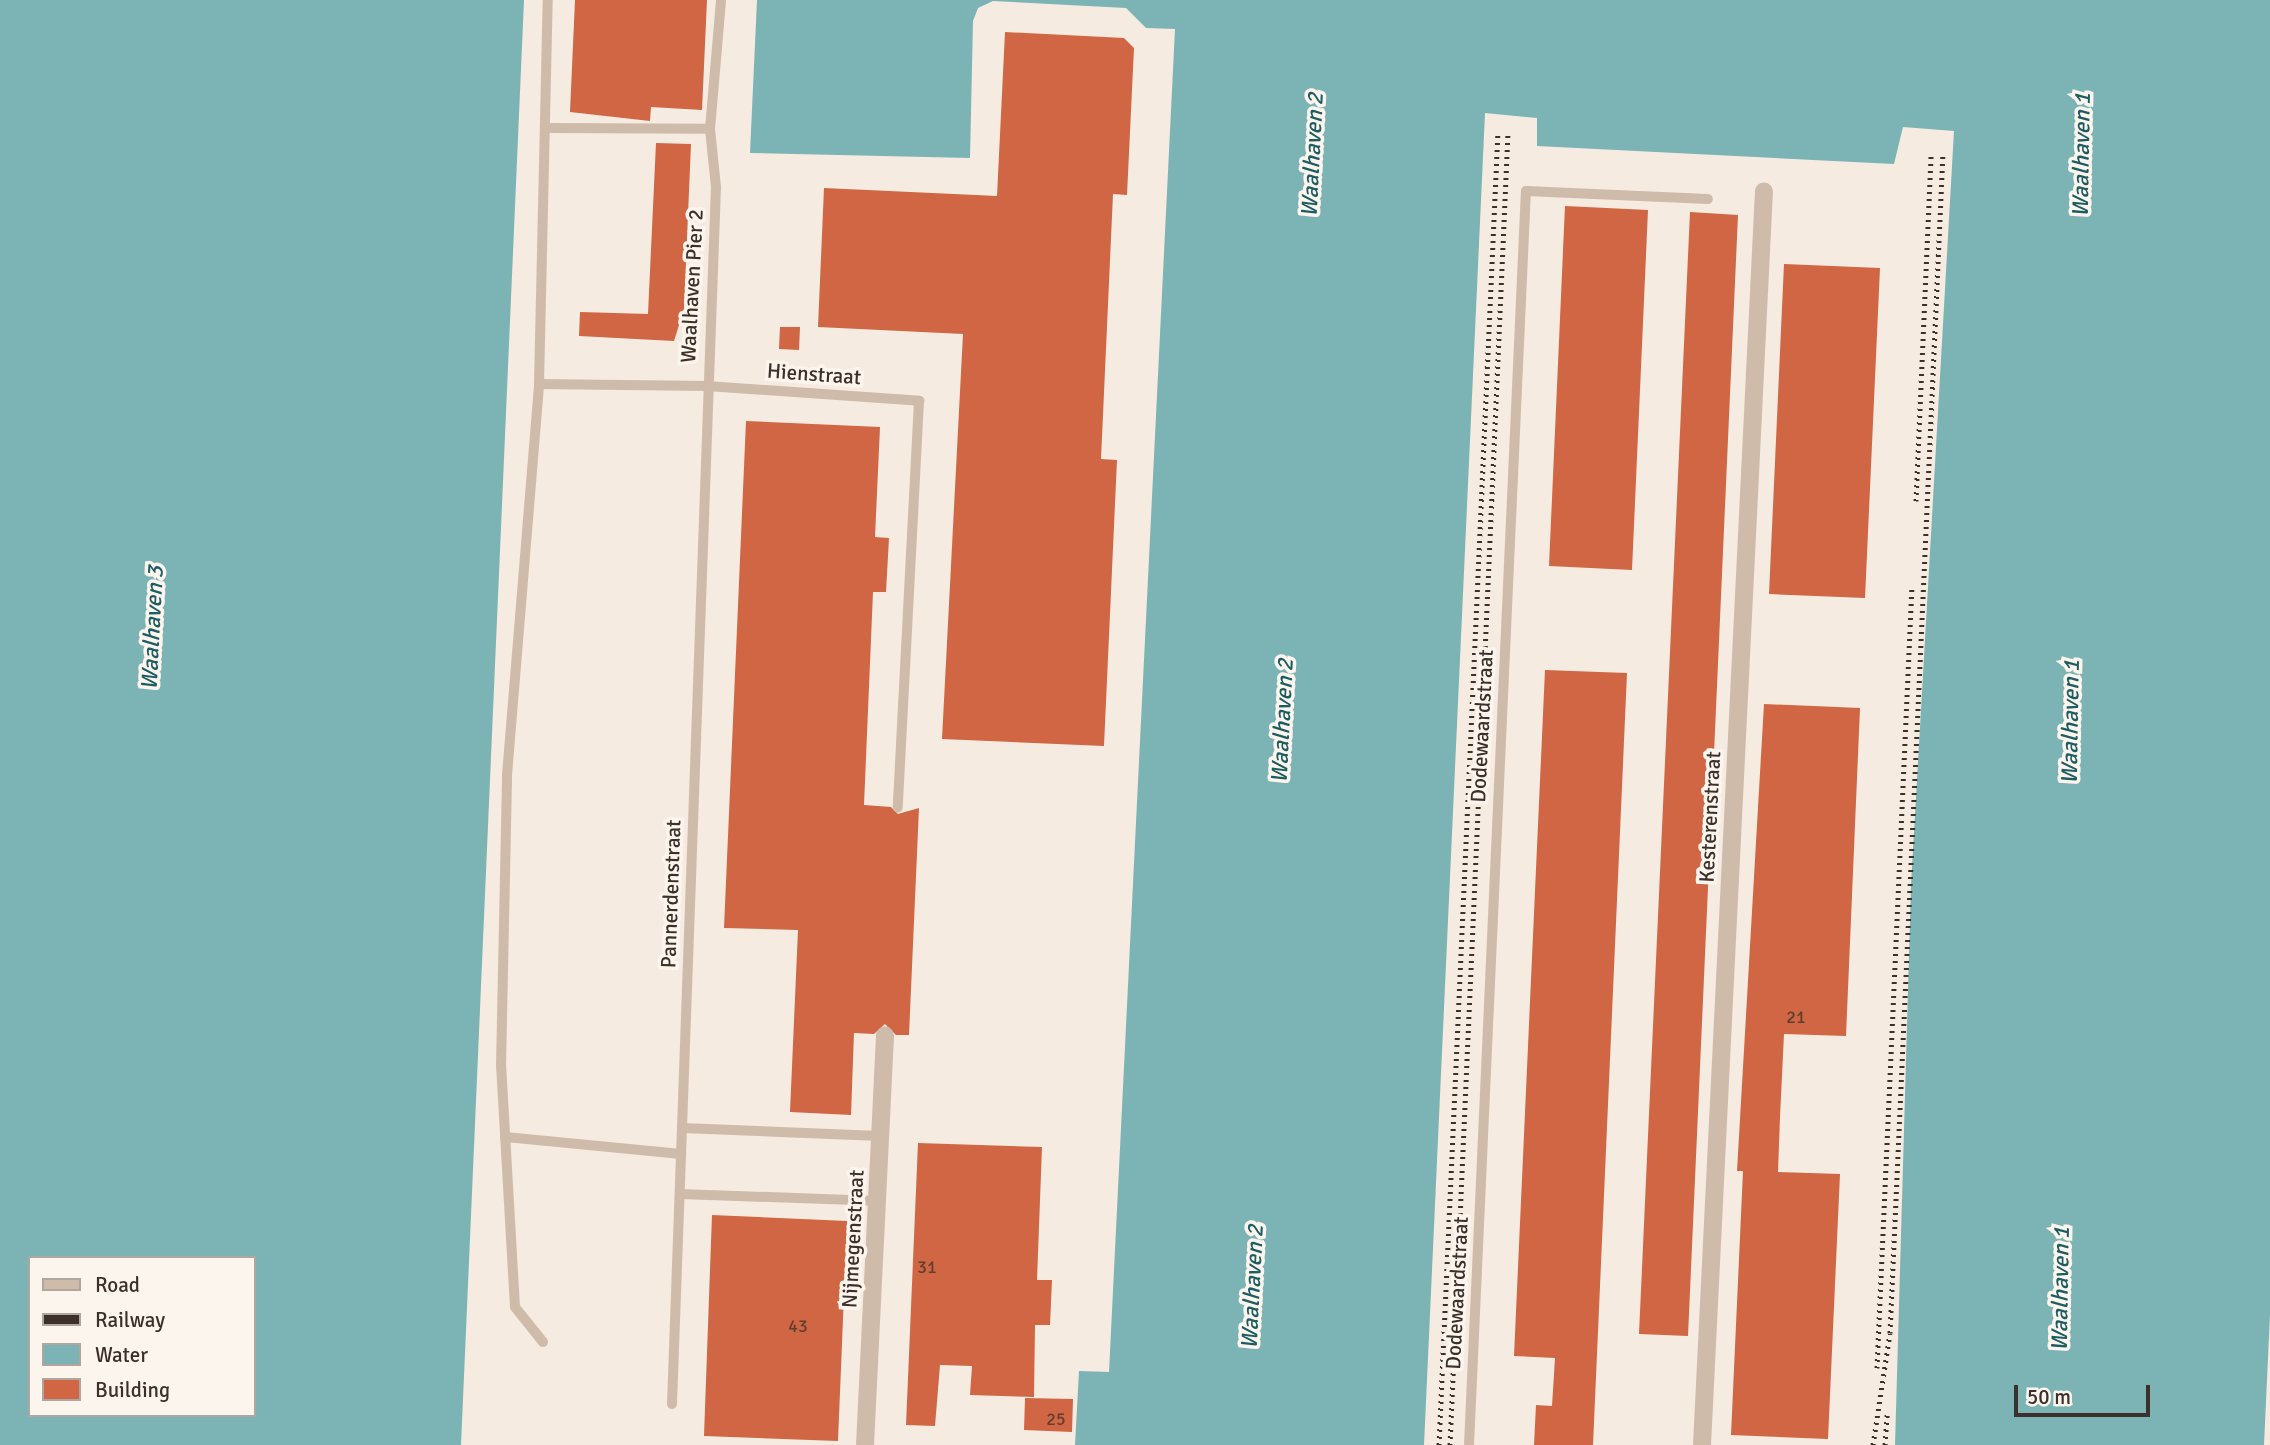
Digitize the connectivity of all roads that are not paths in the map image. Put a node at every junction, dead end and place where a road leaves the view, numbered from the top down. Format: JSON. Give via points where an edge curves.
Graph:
{"nodes":[{"id":1,"x":548,"y":0,"type":"edge"},
{"id":2,"x":721,"y":0,"type":"edge"},
{"id":3,"x":546,"y":128,"type":"junction"},
{"id":4,"x":710,"y":128,"type":"junction"},
{"id":5,"x":1764,"y":192,"type":"dead end"},
{"id":6,"x":1708,"y":199,"type":"dead end"},
{"id":7,"x":539,"y":384,"type":"junction"},
{"id":8,"x":707,"y":386,"type":"junction"},
{"id":9,"x":898,"y":807,"type":"dead end"},
{"id":10,"x":885,"y":1034,"type":"dead end"},
{"id":11,"x":682,"y":1128,"type":"junction"},
{"id":12,"x":880,"y":1136,"type":"junction"},
{"id":13,"x":505,"y":1137,"type":"junction"},
{"id":14,"x":681,"y":1154,"type":"junction"},
{"id":15,"x":680,"y":1194,"type":"junction"},
{"id":16,"x":877,"y":1202,"type":"junction"},
{"id":17,"x":543,"y":1342,"type":"dead end"},
{"id":18,"x":673,"y":1404,"type":"dead end"},
{"id":19,"x":866,"y":1445,"type":"edge"},
{"id":20,"x":1469,"y":1445,"type":"edge"},
{"id":21,"x":1702,"y":1445,"type":"edge"}],
"edges":[{"from":1,"to":3,"type":"lane"},
{"from":2,"to":4,"type":"lane","name":"Waalhaven Pier 2"},
{"from":3,"to":4,"type":"lane"},
{"from":3,"to":7,"type":"lane"},
{"from":4,"to":8,"type":"lane","name":"Waalhaven Pier 2","via":[[716,187]]},
{"from":5,"to":21,"type":"street","name":"Kesterenstraat"},
{"from":6,"to":20,"type":"lane","name":"Dodewaardstraat","via":[[1526,191]]},
{"from":7,"to":8,"type":"lane","name":"Hienstraat"},
{"from":7,"to":13,"type":"lane","via":[[507,775]]},
{"from":8,"to":9,"type":"lane","name":"Hienstraat","via":[[919,401]]},
{"from":8,"to":11,"type":"lane","name":"Pannerdenstraat"},
{"from":10,"to":12,"type":"street","name":"Nijmegenstraat"},
{"from":11,"to":12,"type":"lane"},
{"from":11,"to":14,"type":"lane","name":"Pannerdenstraat"},
{"from":12,"to":16,"type":"street","name":"Nijmegenstraat"},
{"from":13,"to":14,"type":"lane"},
{"from":13,"to":17,"type":"lane","via":[[515,1307]]},
{"from":14,"to":15,"type":"lane","name":"Pannerdenstraat"},
{"from":15,"to":16,"type":"lane"},
{"from":15,"to":18,"type":"lane","name":"Pannerdenstraat"},
{"from":16,"to":19,"type":"street","name":"Nijmegenstraat"}]}
